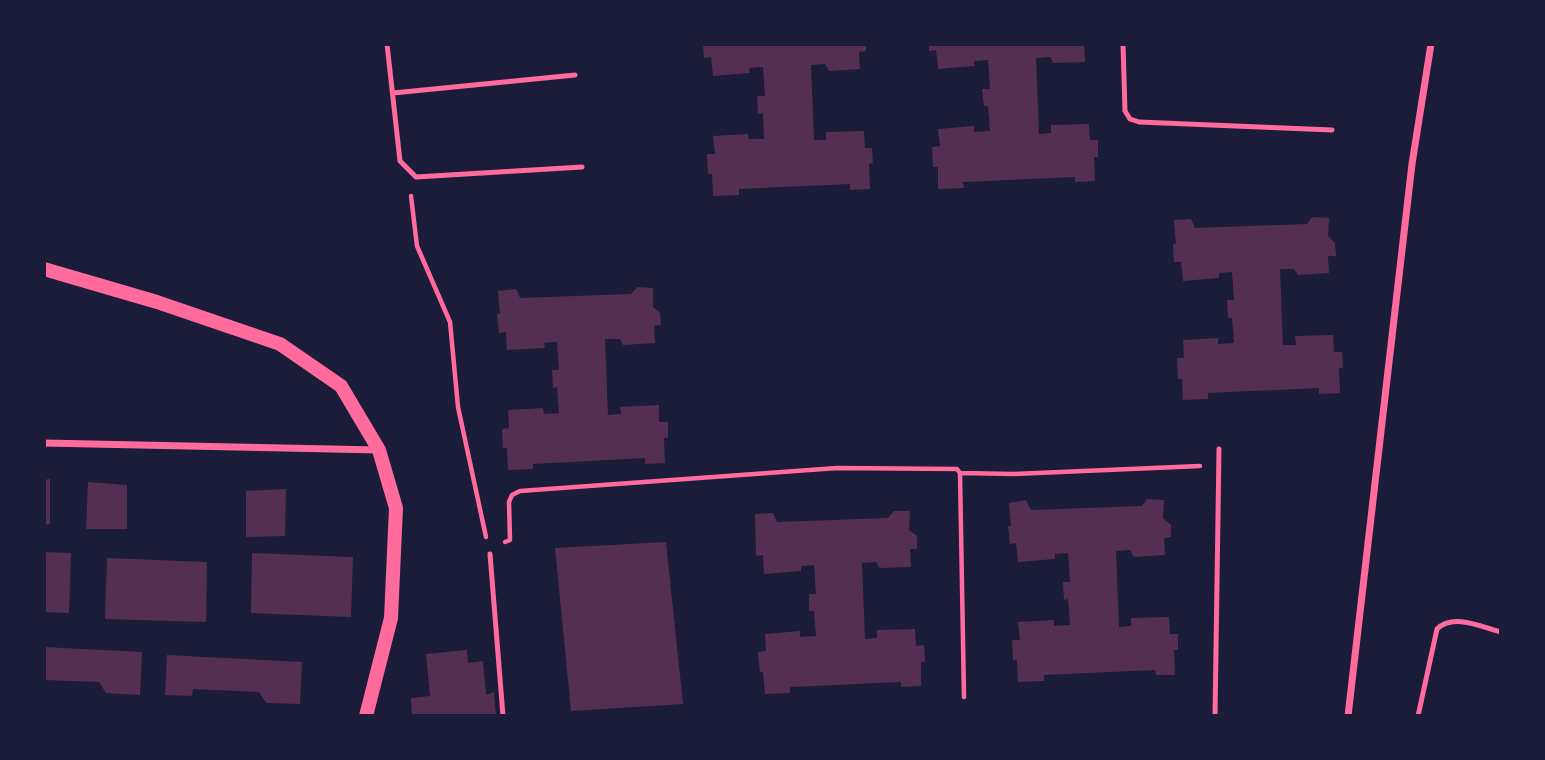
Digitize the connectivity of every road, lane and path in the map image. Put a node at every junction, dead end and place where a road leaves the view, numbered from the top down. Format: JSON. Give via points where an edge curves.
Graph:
{"nodes":[{"id":1,"x":387,"y":44,"type":"edge"},
{"id":2,"x":1123,"y":44,"type":"edge"},
{"id":3,"x":1431,"y":44,"type":"edge"},
{"id":4,"x":575,"y":75,"type":"dead end"},
{"id":5,"x":393,"y":93,"type":"junction"},
{"id":6,"x":1332,"y":130,"type":"dead end"},
{"id":7,"x":582,"y":167,"type":"dead end"},
{"id":8,"x":408,"y":171,"type":"junction"},
{"id":9,"x":44,"y":269,"type":"edge"},
{"id":10,"x":44,"y":443,"type":"edge"},
{"id":11,"x":1219,"y":449,"type":"dead end"},
{"id":12,"x":379,"y":450,"type":"junction"},
{"id":13,"x":1219,"y":466,"type":"junction"},
{"id":14,"x":960,"y":472,"type":"junction"},
{"id":15,"x":490,"y":554,"type":"dead end"},
{"id":16,"x":1501,"y":632,"type":"edge"},
{"id":17,"x":964,"y":697,"type":"dead end"},
{"id":18,"x":366,"y":716,"type":"edge"},
{"id":19,"x":503,"y":716,"type":"edge"},
{"id":20,"x":1215,"y":716,"type":"edge"},
{"id":21,"x":1348,"y":716,"type":"edge"},
{"id":22,"x":1418,"y":716,"type":"edge"}],
"edges":[{"from":1,"to":5,"type":"lane"},
{"from":2,"to":6,"type":"lane","via":[[1125,111],[1130,119]]},
{"from":3,"to":21,"type":"street","via":[[1412,164]]},
{"from":4,"to":5,"type":"lane"},
{"from":5,"to":8,"type":"lane","via":[[400,161]]},
{"from":7,"to":8,"type":"lane","via":[[416,177]]},
{"from":8,"to":14,"type":"path","via":[[417,246],[450,322],[458,407],[487,541],[510,540],[509,502],[520,491],[837,468],[952,467]]},
{"from":9,"to":12,"type":"main road","via":[[280,344],[341,386]]},
{"from":10,"to":12,"type":"street"},
{"from":11,"to":13,"type":"lane"},
{"from":12,"to":18,"type":"main road","via":[[396,508],[392,604]]},
{"from":13,"to":14,"type":"path"},
{"from":13,"to":20,"type":"lane"},
{"from":14,"to":17,"type":"path"},
{"from":15,"to":19,"type":"lane"},
{"from":16,"to":22,"type":"lane","via":[[1452,620],[1437,629]]}]}
